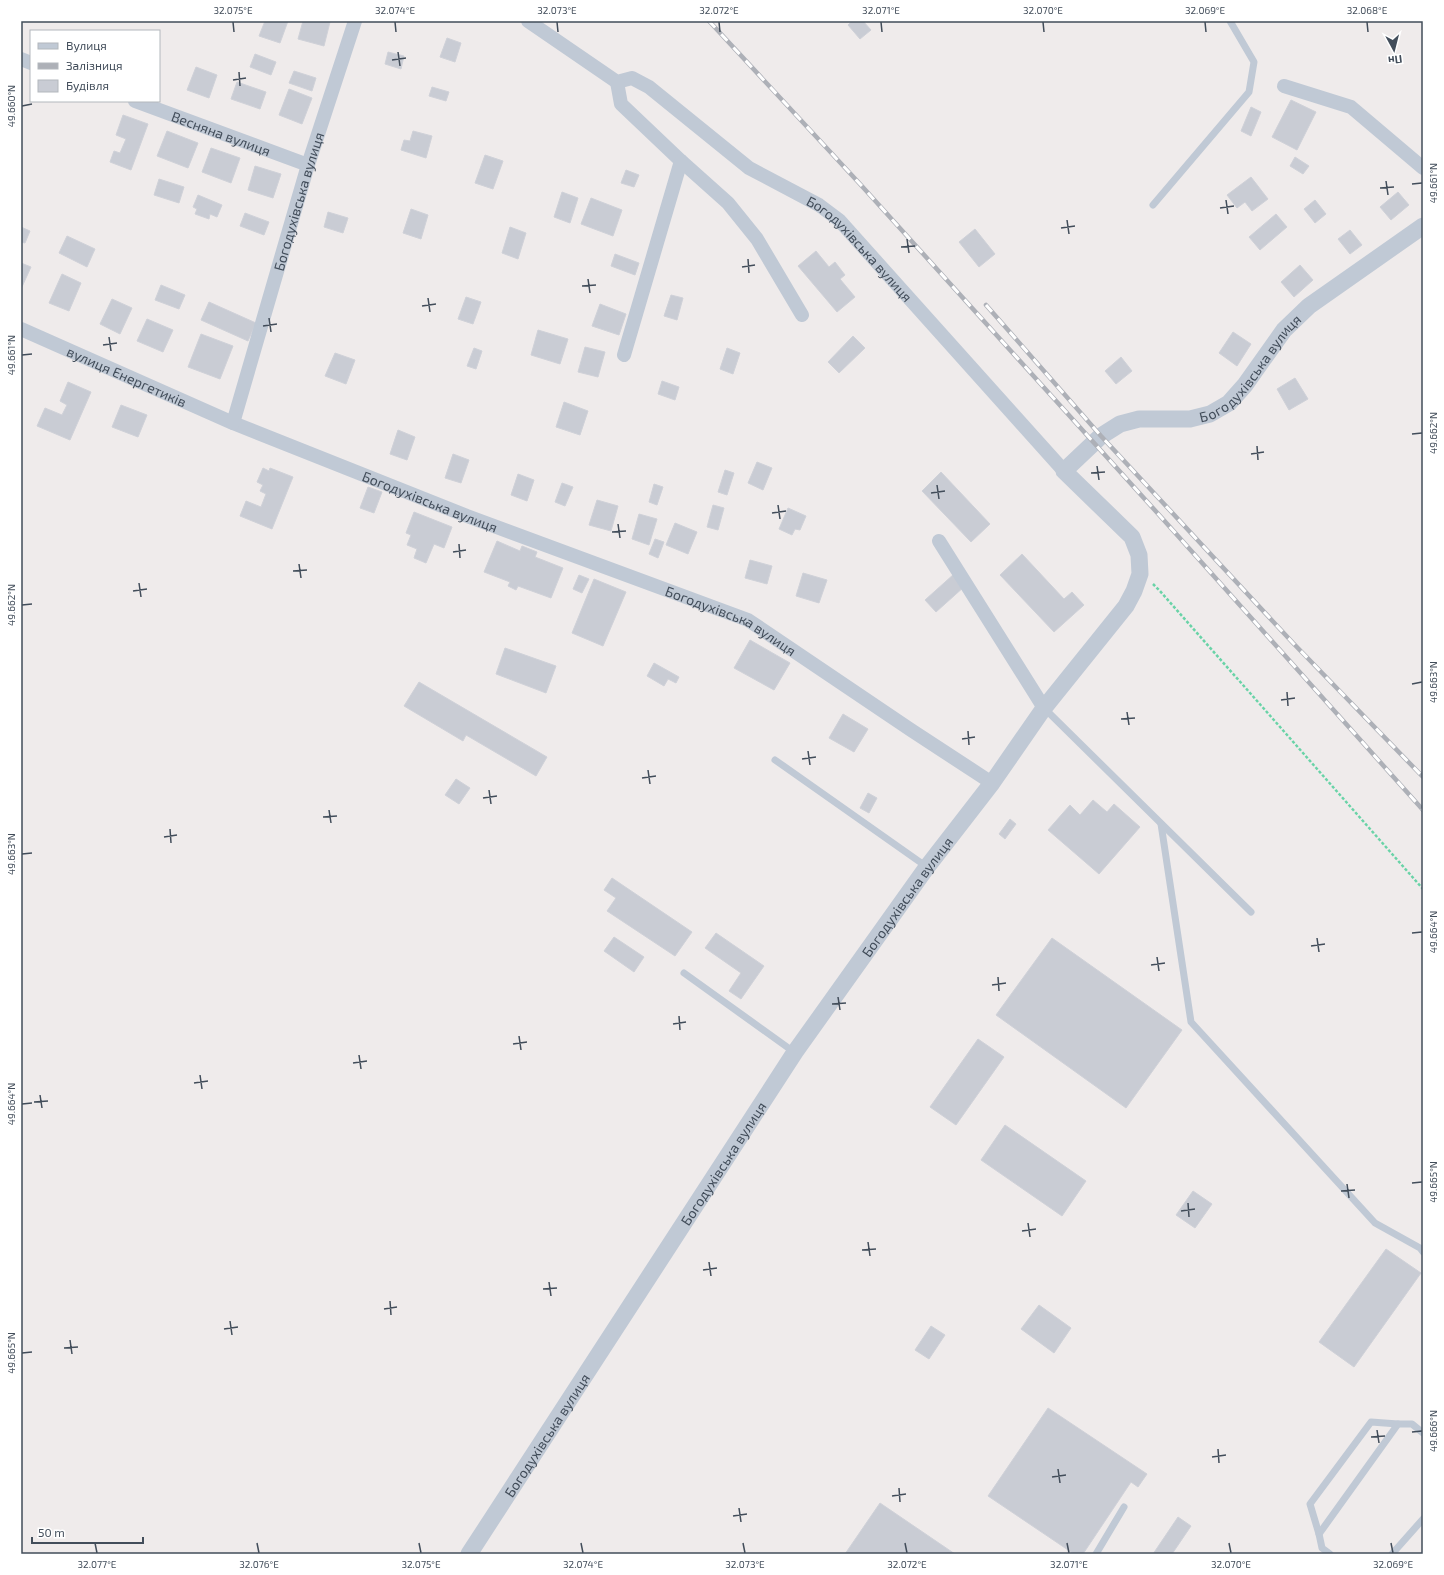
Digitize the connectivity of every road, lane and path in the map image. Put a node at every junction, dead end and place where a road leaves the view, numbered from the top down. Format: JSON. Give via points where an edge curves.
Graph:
{"nodes":[{"id":1,"x":528,"y":21,"type":"edge"},
{"id":2,"x":1230,"y":21,"type":"edge"},
{"id":3,"x":350,"y":22,"type":"edge"},
{"id":4,"x":617,"y":82,"type":"junction"},
{"id":5,"x":1284,"y":86,"type":"dead end"},
{"id":6,"x":138,"y":102,"type":"edge"},
{"id":7,"x":680,"y":161,"type":"junction"},
{"id":8,"x":308,"y":165,"type":"junction"},
{"id":9,"x":1423,"y":168,"type":"edge"},
{"id":10,"x":1153,"y":204,"type":"dead end"},
{"id":11,"x":1423,"y":226,"type":"edge"},
{"id":12,"x":802,"y":315,"type":"dead end"},
{"id":13,"x":21,"y":329,"type":"edge"},
{"id":14,"x":624,"y":355,"type":"dead end"},
{"id":15,"x":232,"y":423,"type":"junction"},
{"id":16,"x":1064,"y":471,"type":"junction"},
{"id":17,"x":939,"y":541,"type":"dead end"},
{"id":18,"x":1140,"y":574,"type":"junction"},
{"id":19,"x":1044,"y":708,"type":"junction"},
{"id":20,"x":775,"y":760,"type":"dead end"},
{"id":21,"x":992,"y":783,"type":"junction"},
{"id":22,"x":1161,"y":824,"type":"junction"},
{"id":23,"x":927,"y":867,"type":"junction"},
{"id":24,"x":1423,"y":889,"type":"edge"},
{"id":25,"x":1251,"y":912,"type":"dead end"},
{"id":26,"x":684,"y":973,"type":"dead end"},
{"id":27,"x":795,"y":1052,"type":"junction"},
{"id":28,"x":1423,"y":1252,"type":"edge"},
{"id":29,"x":1398,"y":1424,"type":"junction"},
{"id":30,"x":1423,"y":1433,"type":"edge"},
{"id":31,"x":1124,"y":1507,"type":"dead end"},
{"id":32,"x":1423,"y":1519,"type":"edge"},
{"id":33,"x":1318,"y":1534,"type":"junction"},
{"id":34,"x":469,"y":1554,"type":"edge"},
{"id":35,"x":1096,"y":1554,"type":"edge"},
{"id":36,"x":1330,"y":1554,"type":"edge"},
{"id":37,"x":1392,"y":1554,"type":"edge"}],
"edges":[{"from":1,"to":4,"type":"street"},
{"from":2,"to":10,"type":"lane","via":[[1254,62],[1249,92]]},
{"from":3,"to":8,"type":"street","name":"Богодухівська вулиця"},
{"from":4,"to":7,"type":"street","via":[[621,104]]},
{"from":4,"to":16,"type":"street","name":"Богодухівська вулиця","via":[[632,78],[649,87],[749,168],[819,205],[839,220]]},
{"from":5,"to":9,"type":"street","via":[[1351,107]]},
{"from":6,"to":8,"type":"street","name":"Весняна вулиця"},
{"from":7,"to":12,"type":"street","via":[[728,203],[757,238]]},
{"from":7,"to":14,"type":"street"},
{"from":8,"to":15,"type":"street","name":"Богодухівська вулиця"},
{"from":11,"to":16,"type":"street","name":"Богодухівська вулиця","via":[[1309,306],[1284,330],[1229,403],[1210,414],[1190,419],[1139,419],[1120,424],[1101,436]]},
{"from":13,"to":15,"type":"street","name":"вулиця Енергетиків"},
{"from":15,"to":21,"type":"street","name":"Богодухівська вулиця","via":[[468,516],[748,620]]},
{"from":16,"to":18,"type":"street","name":"Богодухівська вулиця","via":[[1132,537],[1139,555]]},
{"from":17,"to":19,"type":"street"},
{"from":18,"to":19,"type":"street","name":"Богодухівська вулиця","via":[[1126,606]]},
{"from":18,"to":24,"type":"path","via":[[1160,590]]},
{"from":19,"to":21,"type":"street","name":"Богодухівська вулиця"},
{"from":19,"to":22,"type":"lane"},
{"from":20,"to":23,"type":"lane"},
{"from":21,"to":23,"type":"street","name":"Богодухівська вулиця"},
{"from":22,"to":25,"type":"lane"},
{"from":22,"to":28,"type":"lane","via":[[1191,1022],[1375,1223]]},
{"from":23,"to":27,"type":"street","name":"Богодухівська вулиця"},
{"from":26,"to":27,"type":"lane"},
{"from":27,"to":34,"type":"street","name":"Богодухівська вулиця"},
{"from":29,"to":30,"type":"lane","via":[[1412,1424]]},
{"from":29,"to":33,"type":"lane"},
{"from":29,"to":33,"type":"lane","via":[[1371,1422],[1310,1504]]},
{"from":31,"to":35,"type":"lane"},
{"from":32,"to":37,"type":"lane"},
{"from":33,"to":36,"type":"lane","via":[[1322,1548]]}]}
